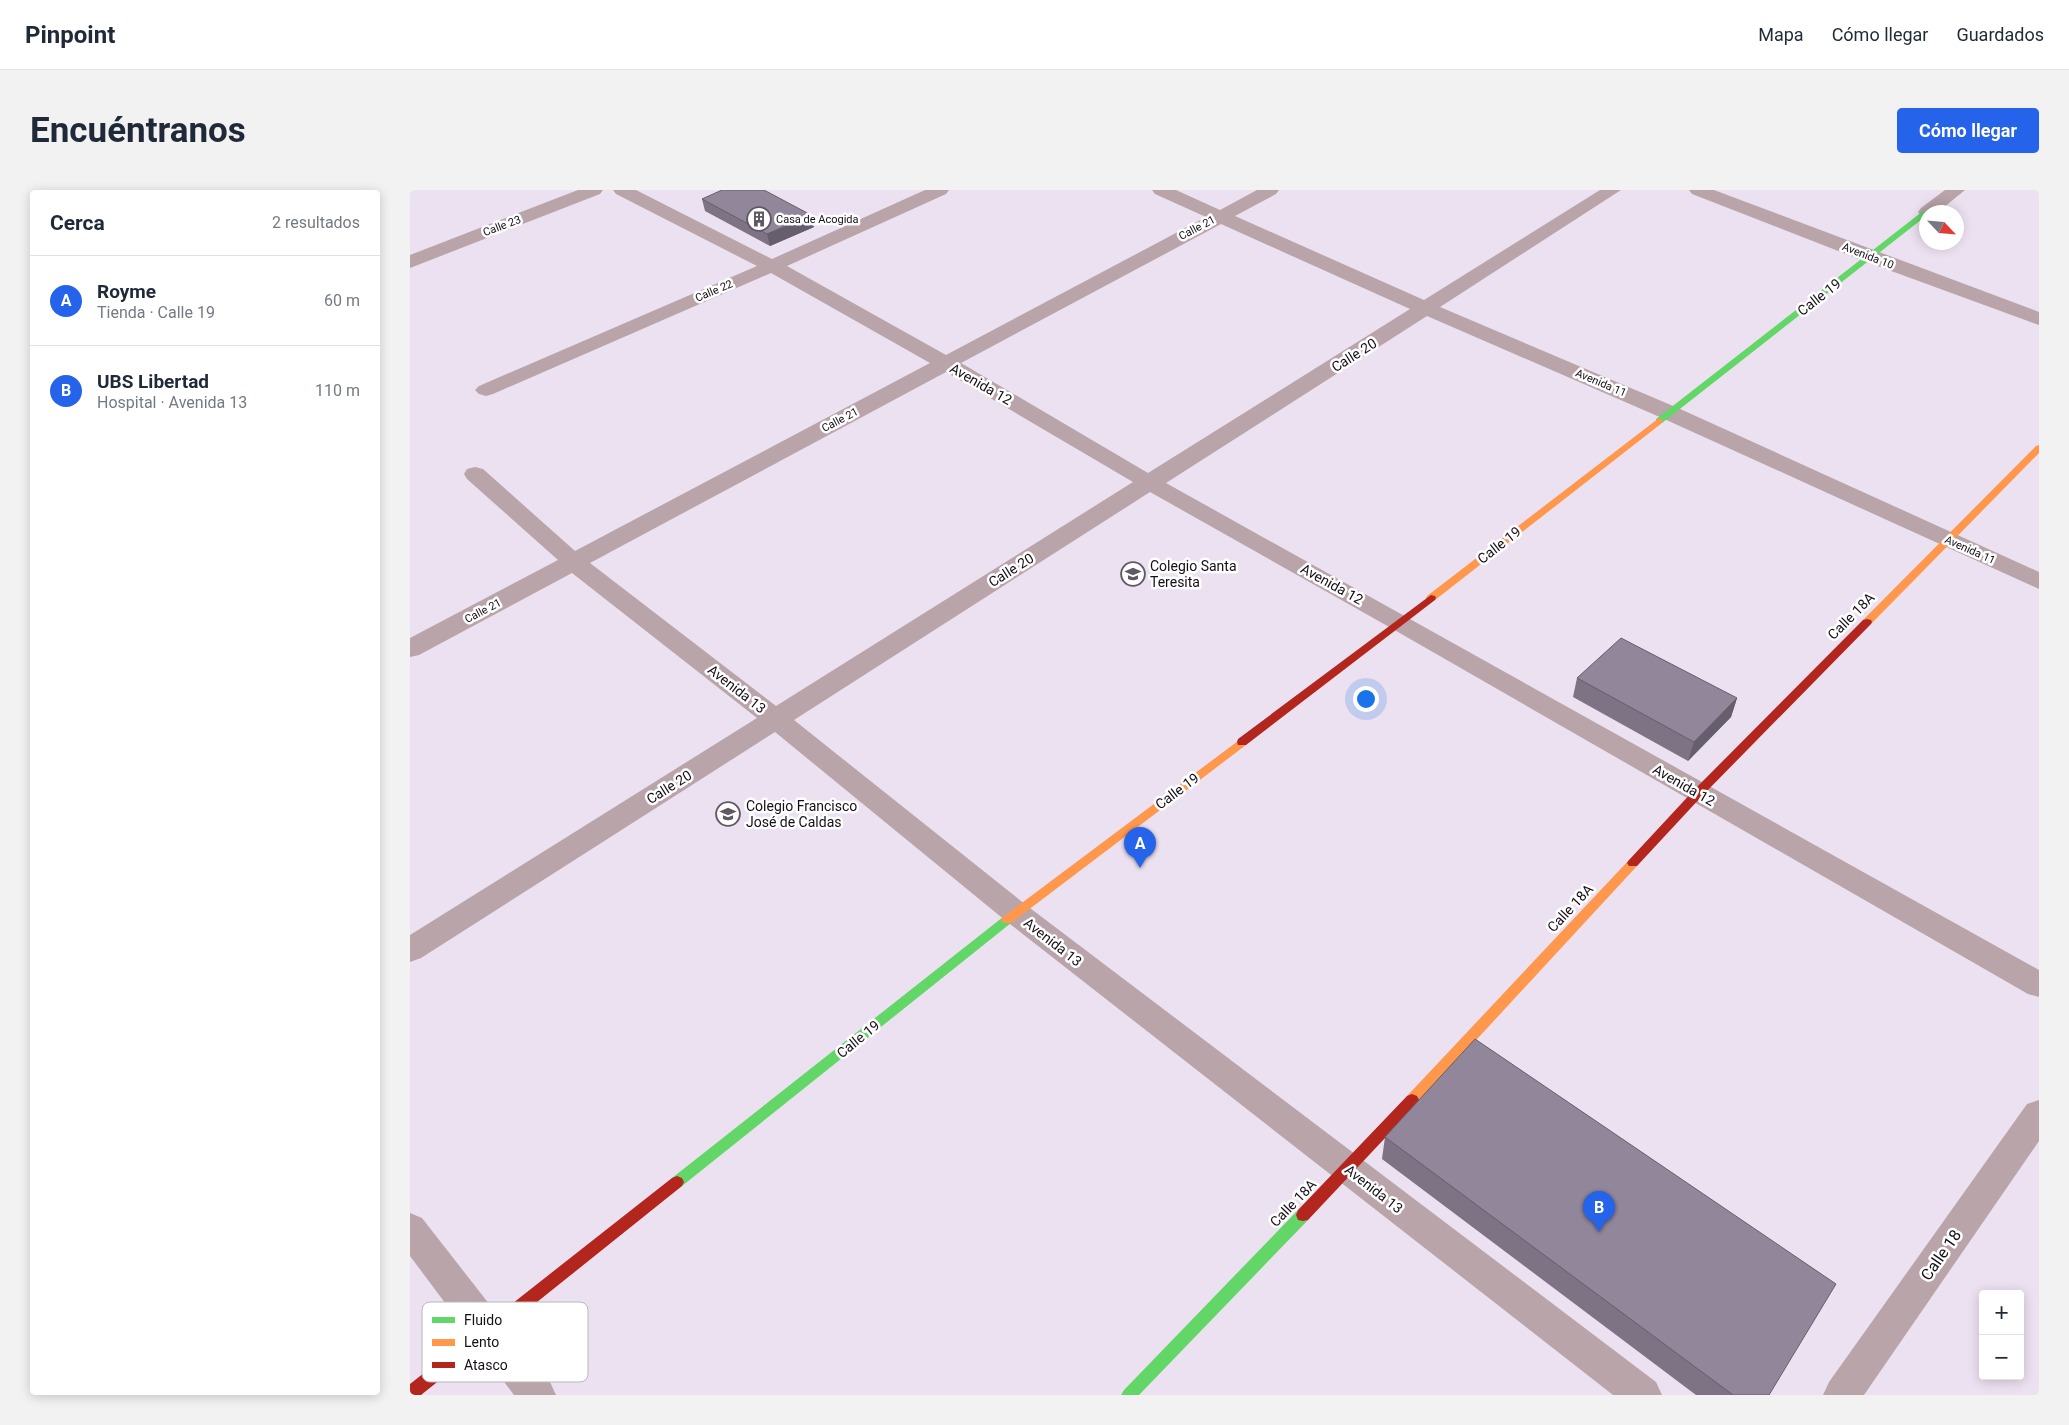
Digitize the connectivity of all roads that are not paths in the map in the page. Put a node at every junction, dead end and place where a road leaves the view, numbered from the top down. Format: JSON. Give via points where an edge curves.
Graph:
{"nodes":[{"id":1,"x":594,"y":190,"type":"edge"},
{"id":2,"x":622,"y":190,"type":"edge"},
{"id":3,"x":940,"y":190,"type":"edge"},
{"id":4,"x":1161,"y":190,"type":"edge"},
{"id":5,"x":1270,"y":190,"type":"edge"},
{"id":6,"x":1612,"y":190,"type":"edge"},
{"id":7,"x":1698,"y":190,"type":"edge"},
{"id":8,"x":1956,"y":190,"type":"edge"},
{"id":9,"x":1937,"y":205,"type":"edge"},
{"id":10,"x":1218,"y":217,"type":"junction"},
{"id":11,"x":1919,"y":219,"type":"edge"},
{"id":12,"x":1870,"y":257,"type":"junction"},
{"id":13,"x":410,"y":262,"type":"edge"},
{"id":14,"x":772,"y":266,"type":"junction"},
{"id":15,"x":1427,"y":309,"type":"junction"},
{"id":16,"x":2039,"y":319,"type":"edge"},
{"id":17,"x":946,"y":363,"type":"junction"},
{"id":18,"x":486,"y":390,"type":"dead end"},
{"id":19,"x":1670,"y":413,"type":"junction"},
{"id":20,"x":2039,"y":448,"type":"edge"},
{"id":21,"x":475,"y":474,"type":"dead end"},
{"id":22,"x":1150,"y":483,"type":"junction"},
{"id":23,"x":1947,"y":540,"type":"junction"},
{"id":24,"x":575,"y":563,"type":"junction"},
{"id":25,"x":2039,"y":581,"type":"edge"},
{"id":26,"x":1400,"y":622,"type":"junction"},
{"id":27,"x":410,"y":650,"type":"edge"},
{"id":28,"x":776,"y":719,"type":"junction"},
{"id":29,"x":1698,"y":793,"type":"junction"},
{"id":30,"x":1016,"y":913,"type":"junction"},
{"id":31,"x":410,"y":950,"type":"edge"},
{"id":32,"x":2039,"y":985,"type":"edge"},
{"id":33,"x":2039,"y":1114,"type":"edge"},
{"id":34,"x":1348,"y":1168,"type":"junction"},
{"id":35,"x":410,"y":1229,"type":"edge"},
{"id":36,"x":466,"y":1302,"type":"edge"},
{"id":37,"x":527,"y":1302,"type":"edge"},
{"id":38,"x":425,"y":1382,"type":"edge"},
{"id":39,"x":527,"y":1382,"type":"edge"},
{"id":40,"x":410,"y":1394,"type":"edge"},
{"id":41,"x":537,"y":1395,"type":"edge"},
{"id":42,"x":1129,"y":1395,"type":"edge"},
{"id":43,"x":1643,"y":1395,"type":"edge"},
{"id":44,"x":1842,"y":1395,"type":"edge"}],
"edges":[{"from":1,"to":13,"type":"street","name":"Calle 23"},
{"from":2,"to":14,"type":"street","name":"Avenida 12"},
{"from":3,"to":14,"type":"street","name":"Calle 22"},
{"from":4,"to":10,"type":"street","name":"Avenida 11"},
{"from":5,"to":10,"type":"street","name":"Calle 21"},
{"from":6,"to":15,"type":"street","name":"Calle 20"},
{"from":7,"to":12,"type":"street","name":"Avenida 10"},
{"from":8,"to":9,"type":"street","name":"Calle 19"},
{"from":10,"to":15,"type":"street","name":"Avenida 11"},
{"from":10,"to":17,"type":"street","name":"Calle 21"},
{"from":11,"to":12,"type":"street","name":"Calle 19"},
{"from":12,"to":16,"type":"street","name":"Avenida 10"},
{"from":12,"to":19,"type":"street","name":"Calle 19"},
{"from":14,"to":17,"type":"street","name":"Avenida 12"},
{"from":14,"to":18,"type":"street","name":"Calle 22"},
{"from":15,"to":19,"type":"street","name":"Avenida 11"},
{"from":15,"to":22,"type":"street","name":"Calle 20"},
{"from":17,"to":22,"type":"street","name":"Avenida 12"},
{"from":17,"to":24,"type":"street","name":"Calle 21"},
{"from":19,"to":23,"type":"street","name":"Avenida 11"},
{"from":19,"to":26,"type":"street","name":"Calle 19"},
{"from":20,"to":23,"type":"street","name":"Calle 18A"},
{"from":21,"to":24,"type":"street","name":"Avenida 13"},
{"from":22,"to":26,"type":"street","name":"Avenida 12"},
{"from":22,"to":28,"type":"street","name":"Calle 20"},
{"from":23,"to":25,"type":"street","name":"Avenida 11"},
{"from":23,"to":29,"type":"street","name":"Calle 18A"},
{"from":24,"to":27,"type":"street","name":"Calle 21"},
{"from":24,"to":28,"type":"street","name":"Avenida 13"},
{"from":26,"to":29,"type":"street","name":"Avenida 12"},
{"from":26,"to":30,"type":"street","name":"Calle 19"},
{"from":28,"to":30,"type":"street","name":"Avenida 13"},
{"from":28,"to":31,"type":"street","name":"Calle 20"},
{"from":29,"to":32,"type":"street","name":"Avenida 12"},
{"from":29,"to":34,"type":"street","name":"Calle 18A"},
{"from":30,"to":34,"type":"street","name":"Avenida 13"},
{"from":30,"to":37,"type":"street","name":"Calle 19"},
{"from":33,"to":44,"type":"street","name":"Calle 18"},
{"from":34,"to":42,"type":"street","name":"Calle 18A"},
{"from":34,"to":43,"type":"street","name":"Avenida 13"},
{"from":35,"to":36,"type":"street"},
{"from":38,"to":40,"type":"street","name":"Calle 19"},
{"from":39,"to":41,"type":"street"}]}
